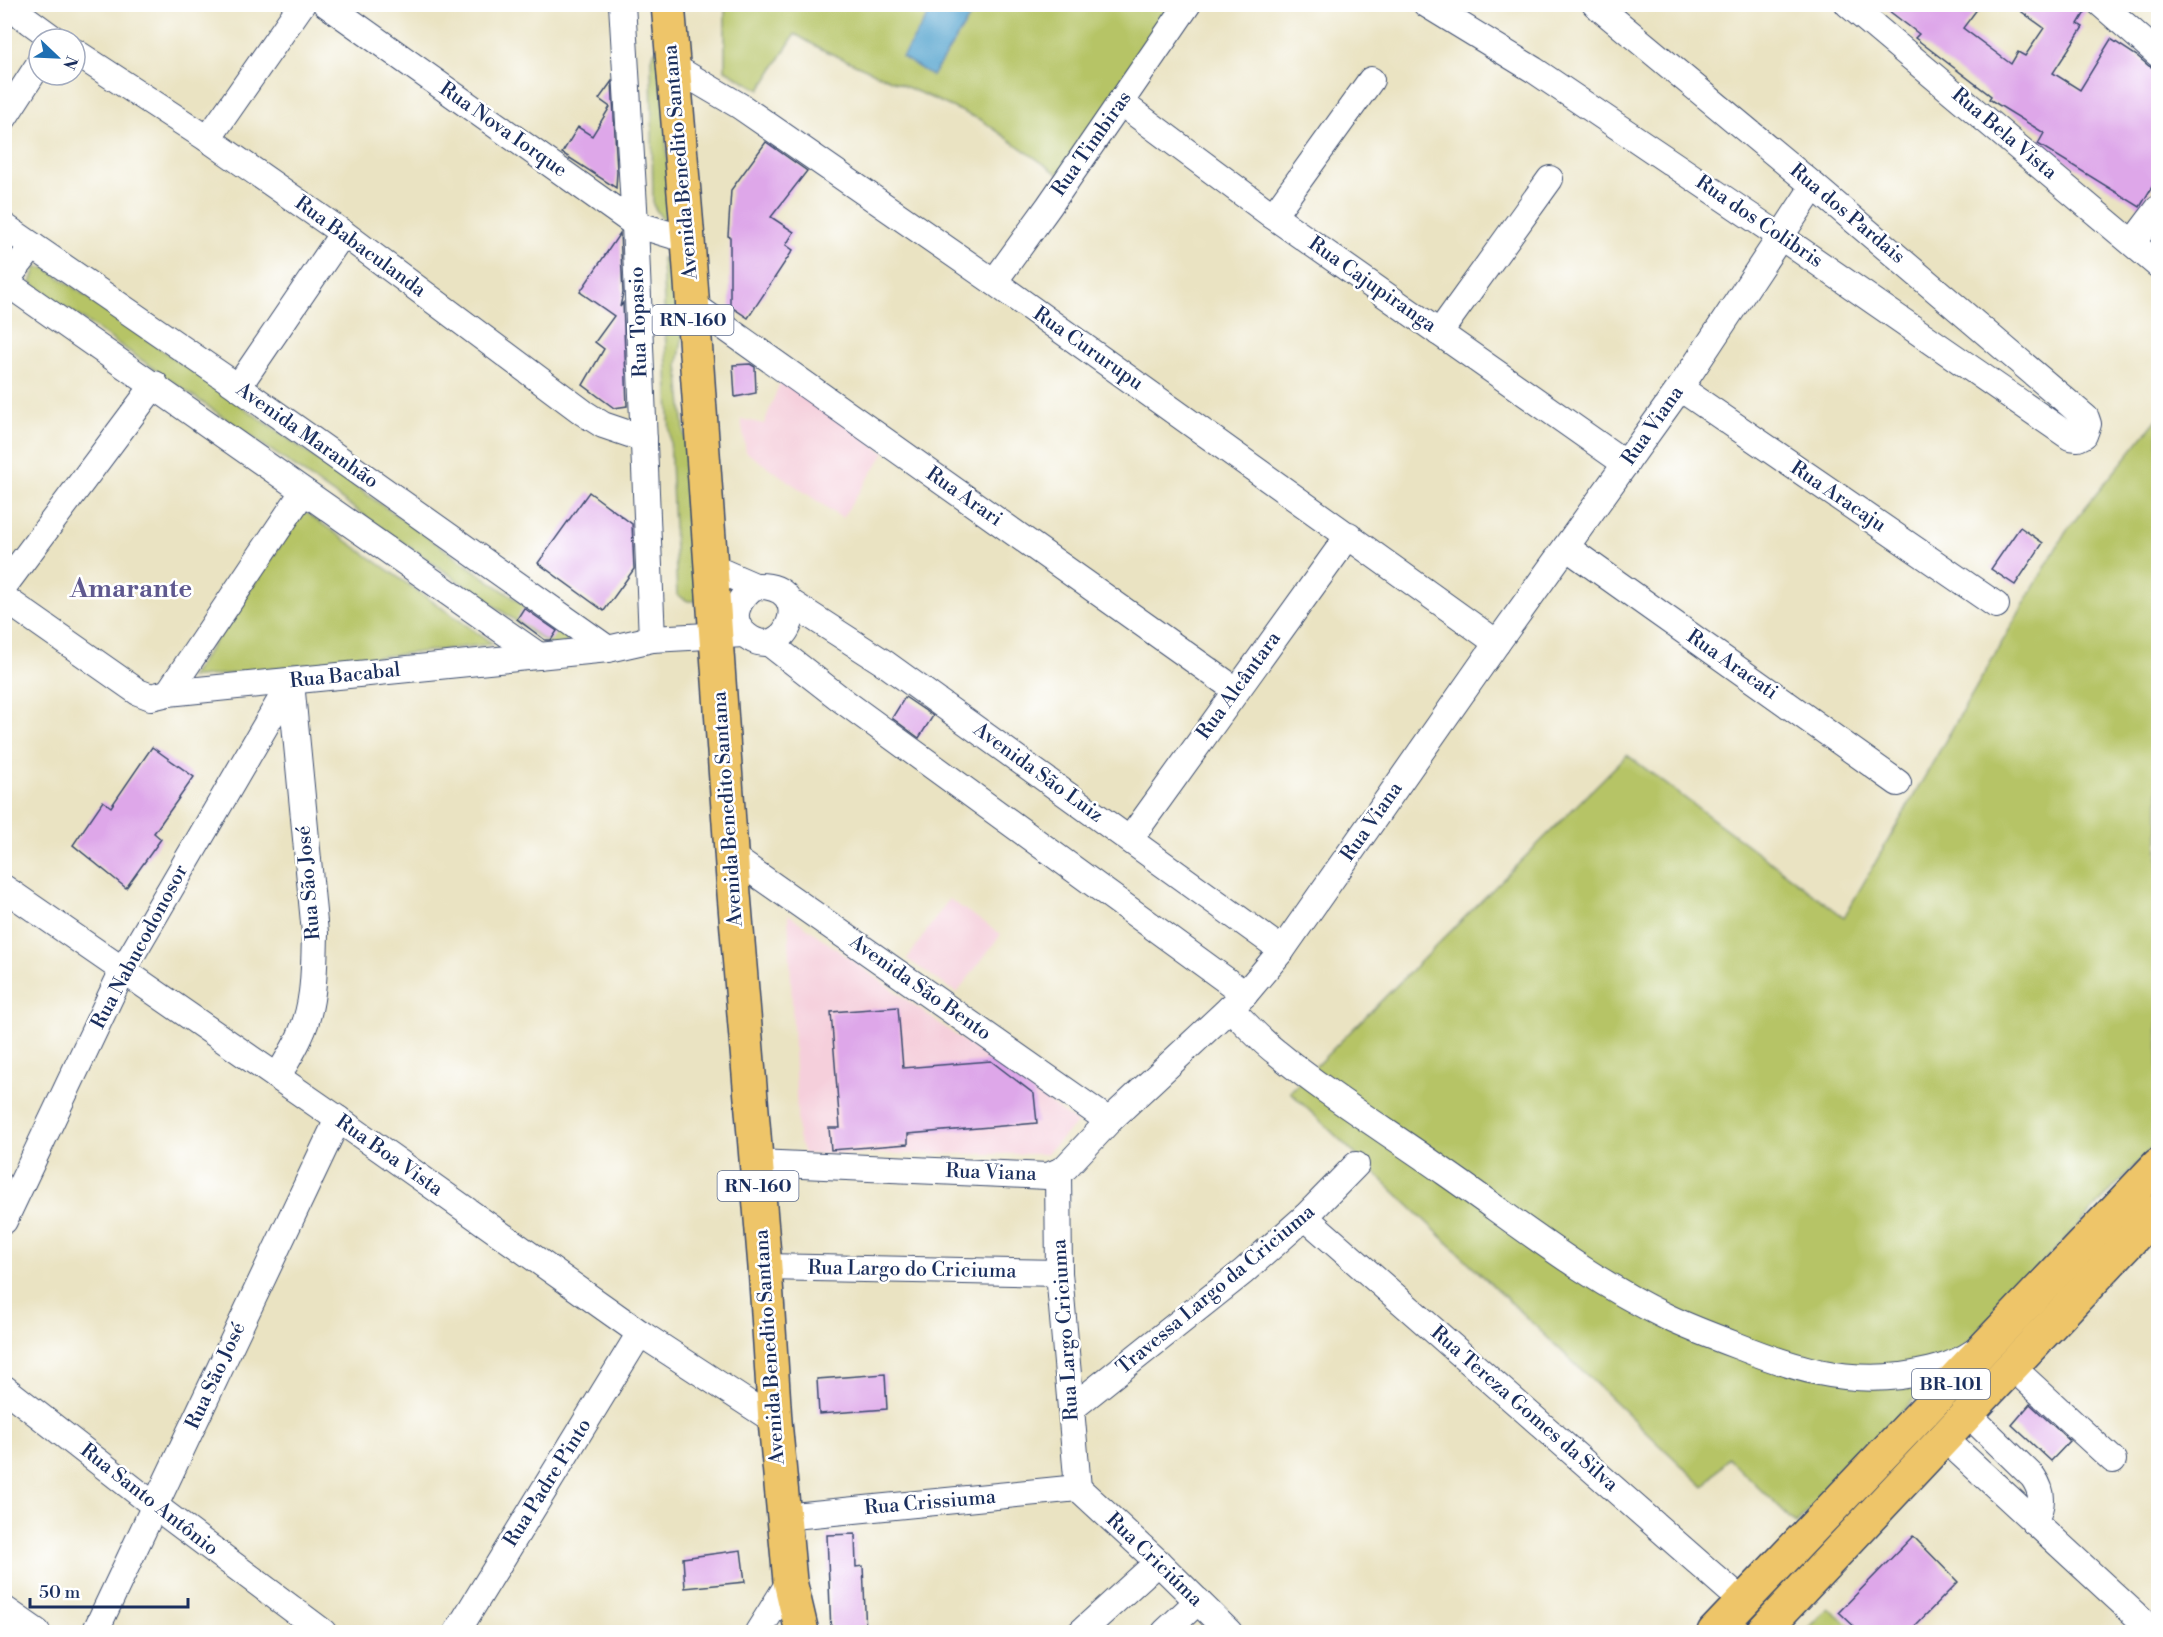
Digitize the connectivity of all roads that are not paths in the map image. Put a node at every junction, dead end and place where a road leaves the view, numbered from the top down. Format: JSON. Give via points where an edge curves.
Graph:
{"nodes":[{"id":1,"x":6,"y":4,"type":"edge"},
{"id":2,"x":302,"y":4,"type":"edge"},
{"id":3,"x":326,"y":4,"type":"edge"},
{"id":4,"x":622,"y":4,"type":"edge"},
{"id":5,"x":668,"y":4,"type":"edge"},
{"id":6,"x":1188,"y":4,"type":"edge"},
{"id":7,"x":1426,"y":4,"type":"edge"},
{"id":8,"x":1595,"y":4,"type":"edge"},
{"id":9,"x":1848,"y":4,"type":"edge"},
{"id":10,"x":2102,"y":4,"type":"edge"},
{"id":11,"x":38,"y":27,"type":"edge"},
{"id":12,"x":2158,"y":54,"type":"edge"},
{"id":13,"x":87,"y":60,"type":"edge"},
{"id":14,"x":672,"y":66,"type":"junction"},
{"id":15,"x":1371,"y":80,"type":"dead end"},
{"id":16,"x":27,"y":83,"type":"edge"},
{"id":17,"x":1120,"y":102,"type":"junction"},
{"id":18,"x":4,"y":118,"type":"edge"},
{"id":19,"x":208,"y":139,"type":"junction"},
{"id":20,"x":1550,"y":179,"type":"dead end"},
{"id":21,"x":1814,"y":186,"type":"junction"},
{"id":22,"x":2158,"y":209,"type":"edge"},
{"id":23,"x":1273,"y":216,"type":"junction"},
{"id":24,"x":635,"y":224,"type":"junction"},
{"id":25,"x":4,"y":226,"type":"edge"},
{"id":26,"x":343,"y":233,"type":"junction"},
{"id":27,"x":1781,"y":237,"type":"junction"},
{"id":28,"x":688,"y":240,"type":"junction"},
{"id":29,"x":2133,"y":242,"type":"junction"},
{"id":30,"x":33,"y":246,"type":"junction"},
{"id":31,"x":2158,"y":265,"type":"edge"},
{"id":32,"x":5,"y":282,"type":"edge"},
{"id":33,"x":994,"y":282,"type":"junction"},
{"id":34,"x":692,"y":304,"type":"junction"},
{"id":35,"x":1439,"y":333,"type":"junction"},
{"id":36,"x":155,"y":384,"type":"junction"},
{"id":37,"x":238,"y":387,"type":"junction"},
{"id":38,"x":1680,"y":388,"type":"junction"},
{"id":39,"x":2087,"y":431,"type":"joint"},
{"id":40,"x":644,"y":439,"type":"junction"},
{"id":41,"x":1626,"y":464,"type":"junction"},
{"id":42,"x":303,"y":492,"type":"junction"},
{"id":43,"x":1349,"y":535,"type":"junction"},
{"id":44,"x":1566,"y":547,"type":"junction"},
{"id":45,"x":711,"y":567,"type":"junction"},
{"id":46,"x":4,"y":586,"type":"edge"},
{"id":47,"x":755,"y":586,"type":"junction"},
{"id":48,"x":4,"y":598,"type":"edge"},
{"id":49,"x":790,"y":602,"type":"junction"},
{"id":50,"x":1996,"y":605,"type":"dead end"},
{"id":51,"x":730,"y":634,"type":"junction"},
{"id":52,"x":651,"y":639,"type":"junction"},
{"id":53,"x":769,"y":643,"type":"junction"},
{"id":54,"x":1497,"y":643,"type":"junction"},
{"id":55,"x":608,"y":649,"type":"junction"},
{"id":56,"x":539,"y":656,"type":"junction"},
{"id":57,"x":291,"y":682,"type":"junction"},
{"id":58,"x":1236,"y":690,"type":"junction"},
{"id":59,"x":168,"y":693,"type":"junction"},
{"id":60,"x":1898,"y":783,"type":"dead end"},
{"id":61,"x":1130,"y":839,"type":"junction"},
{"id":62,"x":731,"y":856,"type":"junction"},
{"id":63,"x":4,"y":888,"type":"edge"},
{"id":64,"x":1282,"y":950,"type":"junction"},
{"id":65,"x":123,"y":970,"type":"junction"},
{"id":66,"x":1238,"y":1001,"type":"junction"},
{"id":67,"x":277,"y":1077,"type":"junction"},
{"id":68,"x":338,"y":1119,"type":"junction"},
{"id":69,"x":1109,"y":1121,"type":"junction"},
{"id":70,"x":757,"y":1163,"type":"junction"},
{"id":71,"x":1356,"y":1165,"type":"dead end"},
{"id":72,"x":2158,"y":1165,"type":"edge"},
{"id":73,"x":1058,"y":1172,"type":"junction"},
{"id":74,"x":2158,"y":1210,"type":"edge"},
{"id":75,"x":1305,"y":1217,"type":"junction"},
{"id":76,"x":4,"y":1221,"type":"edge"},
{"id":77,"x":765,"y":1267,"type":"junction"},
{"id":78,"x":1059,"y":1273,"type":"junction"},
{"id":79,"x":640,"y":1333,"type":"junction"},
{"id":80,"x":1992,"y":1341,"type":"junction"},
{"id":81,"x":2012,"y":1367,"type":"junction"},
{"id":82,"x":4,"y":1388,"type":"edge"},
{"id":83,"x":1071,"y":1409,"type":"junction"},
{"id":84,"x":1968,"y":1414,"type":"junction"},
{"id":85,"x":775,"y":1421,"type":"junction"},
{"id":86,"x":1945,"y":1439,"type":"junction"},
{"id":87,"x":2113,"y":1460,"type":"dead end"},
{"id":88,"x":1078,"y":1488,"type":"junction"},
{"id":89,"x":155,"y":1506,"type":"junction"},
{"id":90,"x":783,"y":1517,"type":"junction"},
{"id":91,"x":2034,"y":1522,"type":"junction"},
{"id":92,"x":1158,"y":1562,"type":"junction"},
{"id":93,"x":1198,"y":1601,"type":"junction"},
{"id":94,"x":1743,"y":1602,"type":"junction"},
{"id":95,"x":4,"y":1609,"type":"edge"},
{"id":96,"x":796,"y":1614,"type":"edge"},
{"id":97,"x":37,"y":1632,"type":"edge"},
{"id":98,"x":94,"y":1632,"type":"edge"},
{"id":99,"x":322,"y":1632,"type":"edge"},
{"id":100,"x":457,"y":1632,"type":"edge"},
{"id":101,"x":758,"y":1632,"type":"edge"},
{"id":102,"x":1081,"y":1632,"type":"edge"},
{"id":103,"x":1165,"y":1632,"type":"edge"},
{"id":104,"x":1229,"y":1632,"type":"edge"},
{"id":105,"x":1714,"y":1632,"type":"edge"},
{"id":106,"x":1762,"y":1632,"type":"edge"},
{"id":107,"x":2154,"y":1632,"type":"edge"}],
"edges":[{"from":1,"to":11,"type":"street"},
{"from":2,"to":19,"type":"street"},
{"from":3,"to":24,"type":"street","name":"Rua Nova Iorque"},
{"from":4,"to":24,"type":"street","name":"Rua Topasio"},
{"from":5,"to":14,"type":"main road","name":"Avenida Benedito Santana","number":"RN-160"},
{"from":6,"to":17,"type":"street","name":"Rua Timbiras"},
{"from":7,"to":27,"type":"street","name":"Rua dos Colibris","via":[[1534,70]]},
{"from":8,"to":21,"type":"street","name":"Rua dos Pardais"},
{"from":9,"to":29,"type":"street","name":"Rua Bela Vista"},
{"from":10,"to":12,"type":"street"},
{"from":13,"to":19,"type":"street","name":"Rua Babaculanda"},
{"from":14,"to":28,"type":"main road","name":"Avenida Benedito Santana","number":"RN-160"},
{"from":14,"to":33,"type":"street","name":"Rua Cururupu","via":[[740,106]]},
{"from":15,"to":23,"type":"street"},
{"from":16,"to":18,"type":"street"},
{"from":17,"to":23,"type":"street","name":"Rua Cajupiranga"},
{"from":17,"to":33,"type":"street","name":"Rua Timbiras"},
{"from":19,"to":26,"type":"street","name":"Rua Babaculanda"},
{"from":20,"to":35,"type":"street"},
{"from":21,"to":27,"type":"street","name":"Rua Viana"},
{"from":21,"to":39,"type":"street","name":"Rua dos Pardais","via":[[2086,418]]},
{"from":22,"to":29,"type":"street"},
{"from":23,"to":35,"type":"street","name":"Rua Cajupiranga"},
{"from":24,"to":28,"type":"street","name":"Rua Nova Iorque"},
{"from":24,"to":40,"type":"street","name":"Rua Topasio"},
{"from":25,"to":30,"type":"street","name":"Avenida Maranhão"},
{"from":26,"to":37,"type":"street"},
{"from":26,"to":40,"type":"street","name":"Rua Babaculanda","via":[[584,413]]},
{"from":27,"to":38,"type":"street","name":"Rua Viana"},
{"from":27,"to":39,"type":"street","name":"Rua dos Colibris","via":[[2070,437],[2078,438]]},
{"from":28,"to":34,"type":"main road","name":"Avenida Benedito Santana","number":"RN-160"},
{"from":29,"to":31,"type":"street","name":"Rua Bela Vista"},
{"from":30,"to":32,"type":"street"},
{"from":30,"to":37,"type":"street","name":"Avenida Maranhão"},
{"from":32,"to":36,"type":"street"},
{"from":33,"to":43,"type":"street","name":"Rua Cururupu"},
{"from":34,"to":45,"type":"main road","name":"Avenida Benedito Santana","number":"RN-160"},
{"from":34,"to":58,"type":"street","name":"Rua Arari"},
{"from":35,"to":41,"type":"street","name":"Rua Cajupiranga"},
{"from":36,"to":42,"type":"street"},
{"from":36,"to":46,"type":"street"},
{"from":37,"to":55,"type":"street","name":"Avenida Maranhão"},
{"from":38,"to":41,"type":"street","name":"Rua Viana"},
{"from":38,"to":50,"type":"street","name":"Rua Aracaju"},
{"from":40,"to":52,"type":"street","name":"Rua Topasio"},
{"from":41,"to":44,"type":"street","name":"Rua Viana"},
{"from":42,"to":56,"type":"street"},
{"from":42,"to":59,"type":"street"},
{"from":43,"to":54,"type":"street","name":"Rua Cururupu"},
{"from":43,"to":58,"type":"street","name":"Rua Alcântara"},
{"from":44,"to":54,"type":"street","name":"Rua Viana"},
{"from":44,"to":60,"type":"street","name":"Rua Aracati"},
{"from":45,"to":47,"type":"street"},
{"from":45,"to":51,"type":"main road","name":"Avenida Benedito Santana","number":"RN-160"},
{"from":47,"to":49,"type":"street","via":[[779,590]]},
{"from":47,"to":51,"type":"street","via":[[738,603],[738,625]]},
{"from":48,"to":59,"type":"street","name":"Rua Bacabal","via":[[138,692],[151,697]]},
{"from":49,"to":53,"type":"street","via":[[788,628]]},
{"from":49,"to":61,"type":"street","name":"Avenida São Luiz","via":[[886,664]]},
{"from":51,"to":52,"type":"street","name":"Rua Bacabal"},
{"from":51,"to":53,"type":"street"},
{"from":51,"to":62,"type":"main road","name":"Avenida Benedito Santana","number":"RN-160"},
{"from":52,"to":55,"type":"street","name":"Rua Bacabal"},
{"from":53,"to":66,"type":"street"},
{"from":54,"to":64,"type":"street","name":"Rua Viana"},
{"from":55,"to":56,"type":"street","name":"Rua Bacabal"},
{"from":56,"to":57,"type":"street","name":"Rua Bacabal"},
{"from":57,"to":59,"type":"street","name":"Rua Bacabal"},
{"from":57,"to":65,"type":"street","name":"Rua Nabucodonosor"},
{"from":57,"to":67,"type":"street","name":"Rua São José","via":[[315,954],[310,1005],[301,1034]]},
{"from":58,"to":61,"type":"street","name":"Rua Alcântara"},
{"from":61,"to":64,"type":"street","name":"Avenida São Luiz"},
{"from":62,"to":69,"type":"street","name":"Avenida São Bento"},
{"from":62,"to":70,"type":"main road","name":"Avenida Benedito Santana","number":"RN-160"},
{"from":63,"to":65,"type":"street","name":"Rua Boa Vista"},
{"from":64,"to":66,"type":"street","name":"Rua Viana"},
{"from":65,"to":67,"type":"street","name":"Rua Boa Vista"},
{"from":65,"to":76,"type":"street","name":"Rua Nabucodonosor"},
{"from":66,"to":69,"type":"street","name":"Rua Viana"},
{"from":66,"to":80,"type":"street","via":[[1275,1052],[1566,1258],[1667,1317],[1771,1359],[1847,1377],[1882,1378],[1949,1366]]},
{"from":67,"to":68,"type":"street","name":"Rua Boa Vista"},
{"from":68,"to":79,"type":"street","name":"Rua Boa Vista"},
{"from":68,"to":89,"type":"street","name":"Rua São José"},
{"from":69,"to":73,"type":"street","name":"Rua Viana"},
{"from":70,"to":73,"type":"street","name":"Rua Viana","via":[[1047,1176]]},
{"from":70,"to":77,"type":"main road","name":"Avenida Benedito Santana","number":"RN-160"},
{"from":71,"to":75,"type":"street","name":"Travessa Largo da Criciuma"},
{"from":72,"to":80,"type":"main road","number":"BR-101"},
{"from":73,"to":78,"type":"street","name":"Rua Largo Criciuma"},
{"from":74,"to":81,"type":"main road","number":"BR-101"},
{"from":75,"to":83,"type":"street","name":"Travessa Largo da Criciuma","via":[[1244,1272]]},
{"from":75,"to":94,"type":"street","name":"Rua Tereza Gomes da Silva"},
{"from":77,"to":78,"type":"street","name":"Rua Largo do Criciuma"},
{"from":77,"to":85,"type":"main road","name":"Avenida Benedito Santana","number":"RN-160"},
{"from":78,"to":83,"type":"street","name":"Rua Largo Criciuma"},
{"from":79,"to":85,"type":"street","name":"Rua Boa Vista"},
{"from":79,"to":100,"type":"street","name":"Rua Padre Pinto"},
{"from":80,"to":94,"type":"main road","number":"BR-101"},
{"from":81,"to":84,"type":"main road","number":"BR-101"},
{"from":81,"to":87,"type":"street"},
{"from":82,"to":89,"type":"street","name":"Rua Santo Antônio"},
{"from":83,"to":88,"type":"street","name":"Rua Largo Criciuma"},
{"from":84,"to":86,"type":"main road","number":"BR-101"},
{"from":84,"to":91,"type":"street","via":[[2039,1486],[2042,1498]]},
{"from":85,"to":90,"type":"main road","name":"Avenida Benedito Santana","number":"RN-160"},
{"from":86,"to":91,"type":"street"},
{"from":86,"to":106,"type":"main road","number":"BR-101"},
{"from":88,"to":90,"type":"street","name":"Rua Crissiuma"},
{"from":88,"to":92,"type":"street","name":"Rua Criciúma"},
{"from":89,"to":98,"type":"street","name":"Rua São José"},
{"from":89,"to":99,"type":"street","name":"Rua Santo Antônio"},
{"from":90,"to":96,"type":"main road","name":"Avenida Benedito Santana","number":"RN-160"},
{"from":91,"to":107,"type":"street"},
{"from":92,"to":93,"type":"street","name":"Rua Criciúma"},
{"from":92,"to":102,"type":"street"},
{"from":93,"to":103,"type":"street"},
{"from":93,"to":104,"type":"street","name":"Rua Criciúma"},
{"from":94,"to":105,"type":"main road","number":"BR-101"},
{"from":95,"to":97,"type":"street"},
{"from":96,"to":101,"type":"street"}]}
